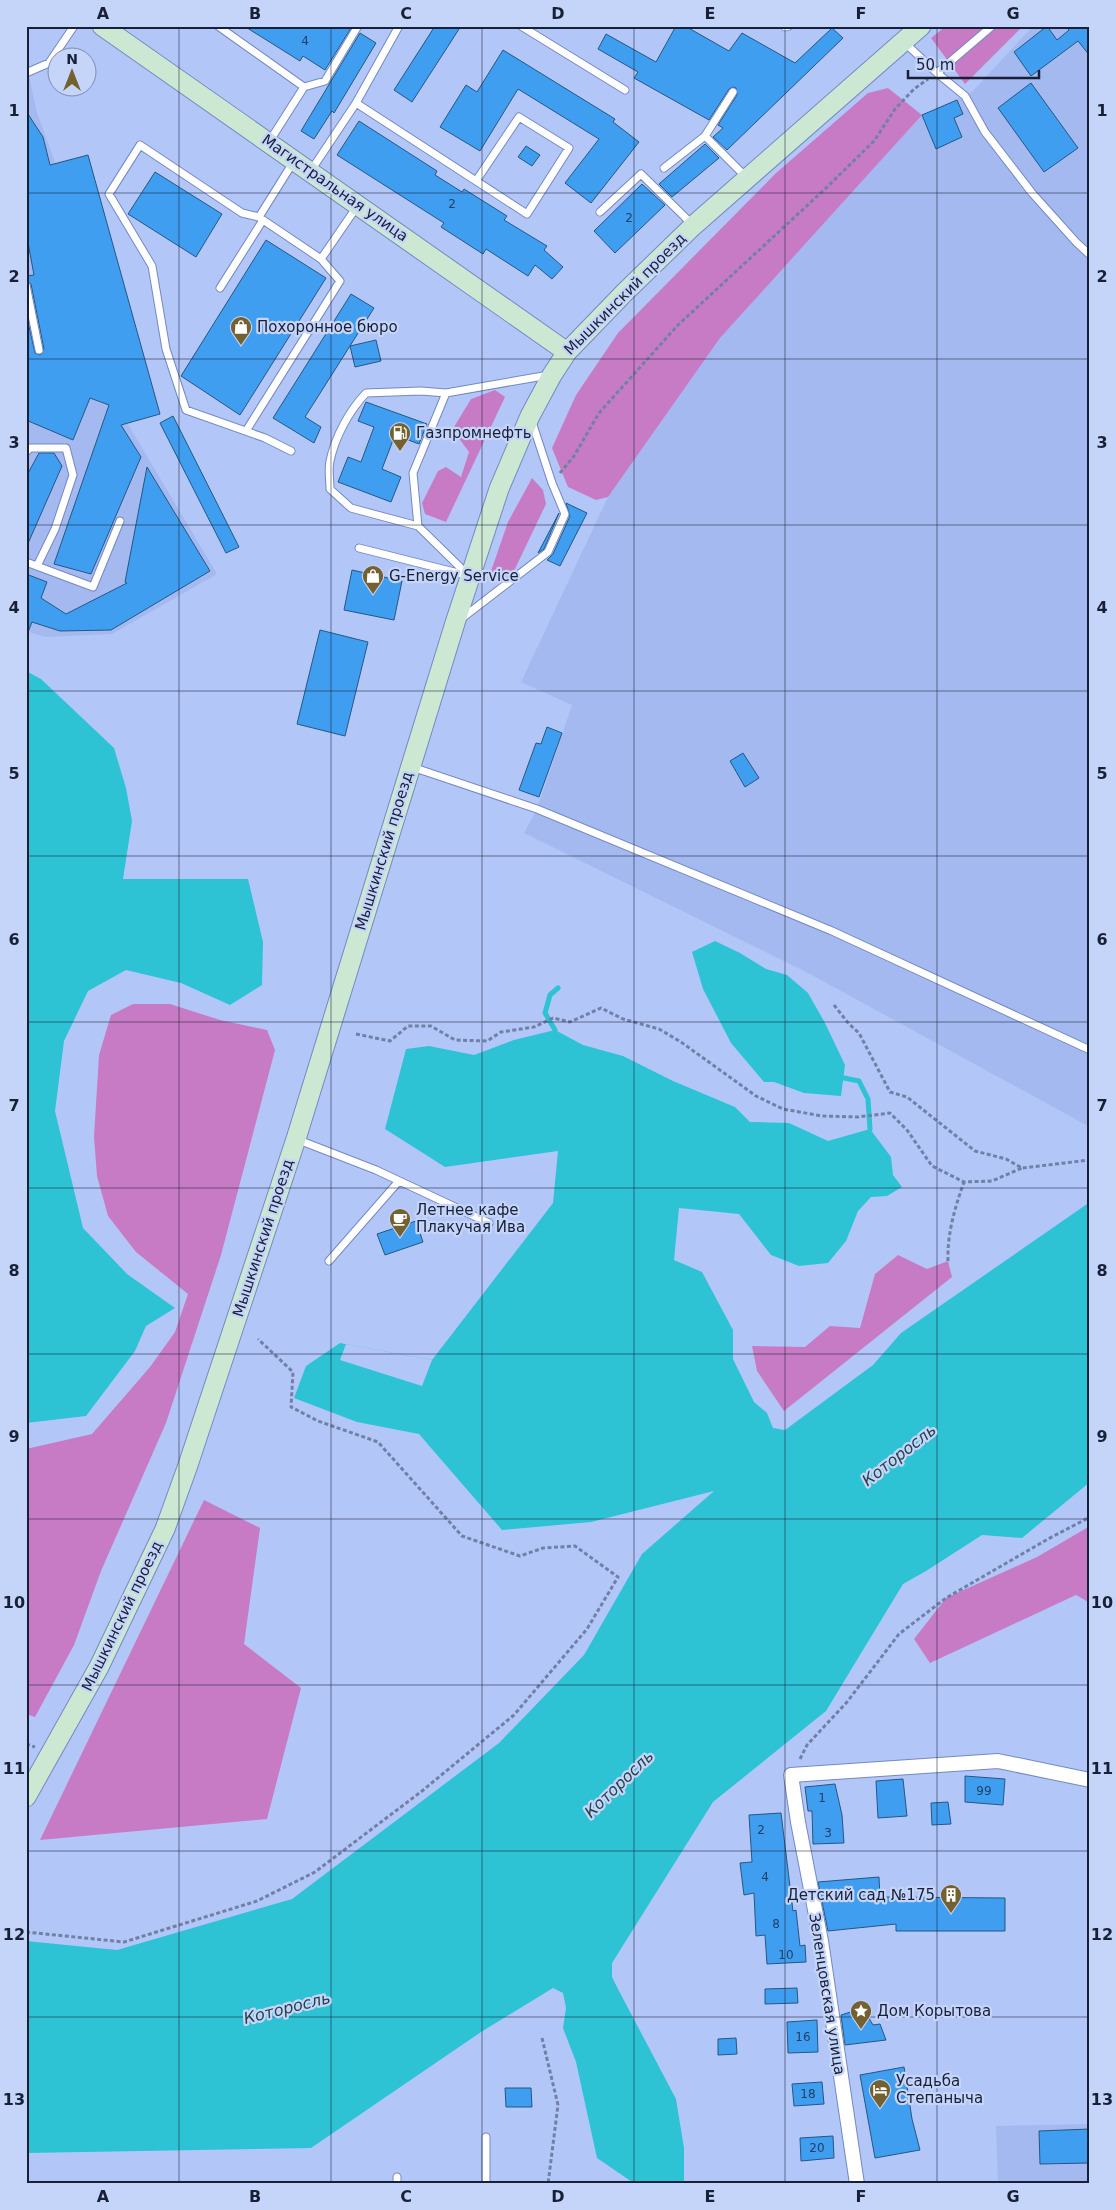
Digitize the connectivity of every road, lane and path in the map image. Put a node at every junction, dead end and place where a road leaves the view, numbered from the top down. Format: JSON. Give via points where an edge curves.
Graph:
{"nodes":[{"id":1,"x":74,"y":26,"type":"edge"},
{"id":2,"x":102,"y":26,"type":"edge"},
{"id":3,"x":218,"y":26,"type":"edge"},
{"id":4,"x":358,"y":26,"type":"edge"},
{"id":5,"x":399,"y":26,"type":"edge"},
{"id":6,"x":521,"y":26,"type":"edge"},
{"id":7,"x":921,"y":26,"type":"edge"},
{"id":8,"x":992,"y":26,"type":"edge"},
{"id":9,"x":903,"y":41,"type":"junction"},
{"id":10,"x":26,"y":73,"type":"edge"},
{"id":11,"x":937,"y":73,"type":"junction"},
{"id":12,"x":304,"y":87,"type":"junction"},
{"id":13,"x":625,"y":90,"type":"dead end"},
{"id":14,"x":733,"y":92,"type":"dead end"},
{"id":15,"x":356,"y":103,"type":"junction"},
{"id":16,"x":705,"y":136,"type":"junction"},
{"id":17,"x":269,"y":143,"type":"junction"},
{"id":18,"x":295,"y":160,"type":"junction"},
{"id":19,"x":664,"y":168,"type":"dead end"},
{"id":20,"x":310,"y":172,"type":"junction"},
{"id":21,"x":747,"y":179,"type":"junction"},
{"id":22,"x":476,"y":181,"type":"junction"},
{"id":23,"x":358,"y":205,"type":"junction"},
{"id":24,"x":600,"y":212,"type":"dead end"},
{"id":25,"x":261,"y":219,"type":"junction"},
{"id":26,"x":693,"y":226,"type":"junction"},
{"id":27,"x":1090,"y":255,"type":"edge"},
{"id":28,"x":321,"y":259,"type":"junction"},
{"id":29,"x":26,"y":285,"type":"edge"},
{"id":30,"x":220,"y":288,"type":"dead end"},
{"id":31,"x":39,"y":350,"type":"dead end"},
{"id":32,"x":567,"y":352,"type":"junction"},
{"id":33,"x":552,"y":375,"type":"junction"},
{"id":34,"x":446,"y":393,"type":"junction"},
{"id":35,"x":530,"y":416,"type":"junction"},
{"id":36,"x":246,"y":431,"type":"junction"},
{"id":37,"x":290,"y":451,"type":"dead end"},
{"id":38,"x":26,"y":452,"type":"edge"},
{"id":39,"x":552,"y":483,"type":"junction"},
{"id":40,"x":120,"y":522,"type":"dead end"},
{"id":41,"x":418,"y":526,"type":"junction"},
{"id":42,"x":359,"y":548,"type":"dead end"},
{"id":43,"x":26,"y":562,"type":"edge"},
{"id":44,"x":37,"y":566,"type":"junction"},
{"id":45,"x":470,"y":576,"type":"junction"},
{"id":46,"x":455,"y":623,"type":"junction"},
{"id":47,"x":410,"y":766,"type":"junction"},
{"id":48,"x":834,"y":1005,"type":"dead end"},
{"id":49,"x":356,"y":1034,"type":"dead end"},
{"id":50,"x":1090,"y":1050,"type":"edge"},
{"id":51,"x":296,"y":1139,"type":"junction"},
{"id":52,"x":1090,"y":1160,"type":"edge"},
{"id":53,"x":1022,"y":1168,"type":"junction"},
{"id":54,"x":398,"y":1181,"type":"junction"},
{"id":55,"x":964,"y":1182,"type":"junction"},
{"id":56,"x":489,"y":1223,"type":"dead end"},
{"id":57,"x":329,"y":1261,"type":"dead end"},
{"id":58,"x":948,"y":1261,"type":"dead end"},
{"id":59,"x":258,"y":1338,"type":"dead end"},
{"id":60,"x":1090,"y":1517,"type":"edge"},
{"id":61,"x":791,"y":1775,"type":"junction"},
{"id":62,"x":1090,"y":1780,"type":"edge"},
{"id":63,"x":26,"y":1797,"type":"edge"},
{"id":64,"x":26,"y":1932,"type":"edge"},
{"id":65,"x":542,"y":2038,"type":"dead end"},
{"id":66,"x":486,"y":2136,"type":"dead end"},
{"id":67,"x":486,"y":2184,"type":"edge"},
{"id":68,"x":548,"y":2184,"type":"edge"},
{"id":69,"x":857,"y":2184,"type":"edge"}],
"edges":[{"from":1,"to":10,"type":"lane","via":[[48,63]]},
{"from":2,"to":17,"type":"main road","name":"Магистральная улица"},
{"from":3,"to":12,"type":"lane"},
{"from":4,"to":12,"type":"lane","via":[[325,81]]},
{"from":5,"to":15,"type":"lane"},
{"from":6,"to":13,"type":"lane"},
{"from":7,"to":9,"type":"main road","name":"Мышкинский проезд"},
{"from":8,"to":11,"type":"lane"},
{"from":9,"to":11,"type":"lane"},
{"from":9,"to":21,"type":"main road","name":"Мышкинский проезд"},
{"from":11,"to":27,"type":"lane","via":[[965,96],[985,132],[1026,185]]},
{"from":11,"to":39,"type":"path","via":[[914,89],[895,109],[874,141],[825,189],[678,325],[599,413],[574,456]]},
{"from":12,"to":17,"type":"lane"},
{"from":14,"to":16,"type":"lane"},
{"from":15,"to":20,"type":"lane"},
{"from":15,"to":22,"type":"lane"},
{"from":16,"to":19,"type":"lane"},
{"from":16,"to":21,"type":"lane"},
{"from":17,"to":18,"type":"main road","name":"Магистральная улица"},
{"from":18,"to":20,"type":"main road","name":"Магистральная улица"},
{"from":18,"to":25,"type":"lane"},
{"from":20,"to":23,"type":"main road","name":"Магистральная улица"},
{"from":21,"to":26,"type":"main road","name":"Мышкинский проезд"},
{"from":22,"to":22,"type":"lane","via":[[527,214],[569,148],[519,117]]},
{"from":23,"to":28,"type":"lane"},
{"from":23,"to":32,"type":"main road","name":"Магистральная улица"},
{"from":24,"to":26,"type":"lane","via":[[641,174]]},
{"from":25,"to":28,"type":"lane"},
{"from":25,"to":30,"type":"lane"},
{"from":25,"to":36,"type":"lane","via":[[242,213],[140,145],[109,194],[152,266],[166,349],[186,410]]},
{"from":26,"to":32,"type":"main road","name":"Мышкинский проезд"},
{"from":28,"to":36,"type":"lane","via":[[340,281]]},
{"from":29,"to":31,"type":"lane"},
{"from":32,"to":33,"type":"main road","name":"Мышкинский проезд"},
{"from":33,"to":34,"type":"lane"},
{"from":33,"to":35,"type":"main road","name":"Мышкинский проезд"},
{"from":34,"to":41,"type":"lane","via":[[413,473]]},
{"from":34,"to":41,"type":"lane","via":[[421,390],[366,393],[344,425],[330,462],[330,489],[351,508]]},
{"from":35,"to":39,"type":"lane"},
{"from":35,"to":45,"type":"main road","name":"Мышкинский проезд","via":[[499,489]]},
{"from":36,"to":37,"type":"lane"},
{"from":38,"to":44,"type":"lane","via":[[30,448],[66,448],[73,475],[56,529]]},
{"from":39,"to":46,"type":"lane","via":[[566,514],[548,552]]},
{"from":40,"to":44,"type":"lane","via":[[93,587]]},
{"from":41,"to":45,"type":"lane"},
{"from":42,"to":45,"type":"lane"},
{"from":43,"to":44,"type":"lane"},
{"from":45,"to":46,"type":"main road","name":"Мышкинский проезд"},
{"from":46,"to":47,"type":"main road","name":"Мышкинский проезд"},
{"from":47,"to":50,"type":"lane","via":[[537,809],[832,931]]},
{"from":47,"to":51,"type":"main road","name":"Мышкинский проезд"},
{"from":48,"to":53,"type":"path","via":[[859,1033],[890,1092],[907,1097],[975,1151],[1006,1159]]},
{"from":49,"to":55,"type":"path","via":[[390,1041],[408,1026],[431,1026],[455,1040],[487,1041],[501,1032],[534,1027],[553,1018],[570,1022],[600,1008],[623,1019],[659,1029],[756,1096],[783,1109],[822,1116],[858,1117],[890,1113],[907,1130],[932,1166]]},
{"from":51,"to":54,"type":"lane"},
{"from":51,"to":63,"type":"main road","name":"Мышкинский проезд","via":[[165,1529],[99,1667]]},
{"from":52,"to":53,"type":"path"},
{"from":53,"to":55,"type":"path","via":[[992,1181]]},
{"from":54,"to":56,"type":"lane"},
{"from":54,"to":57,"type":"lane"},
{"from":55,"to":58,"type":"path","via":[[956,1204]]},
{"from":59,"to":64,"type":"path","via":[[293,1372],[291,1407],[378,1442],[462,1536],[520,1556],[543,1548],[575,1546],[618,1577],[587,1629],[514,1715],[422,1791],[315,1872],[256,1901],[124,1942]]},
{"from":60,"to":61,"type":"path","via":[[946,1598],[899,1634],[847,1702],[807,1744]]},
{"from":61,"to":62,"type":"street","via":[[998,1761]]},
{"from":61,"to":69,"type":"street","name":"Зеленцовская улица","via":[[821,1940]]},
{"from":65,"to":68,"type":"path","via":[[558,2105]]},
{"from":66,"to":67,"type":"lane"}]}
